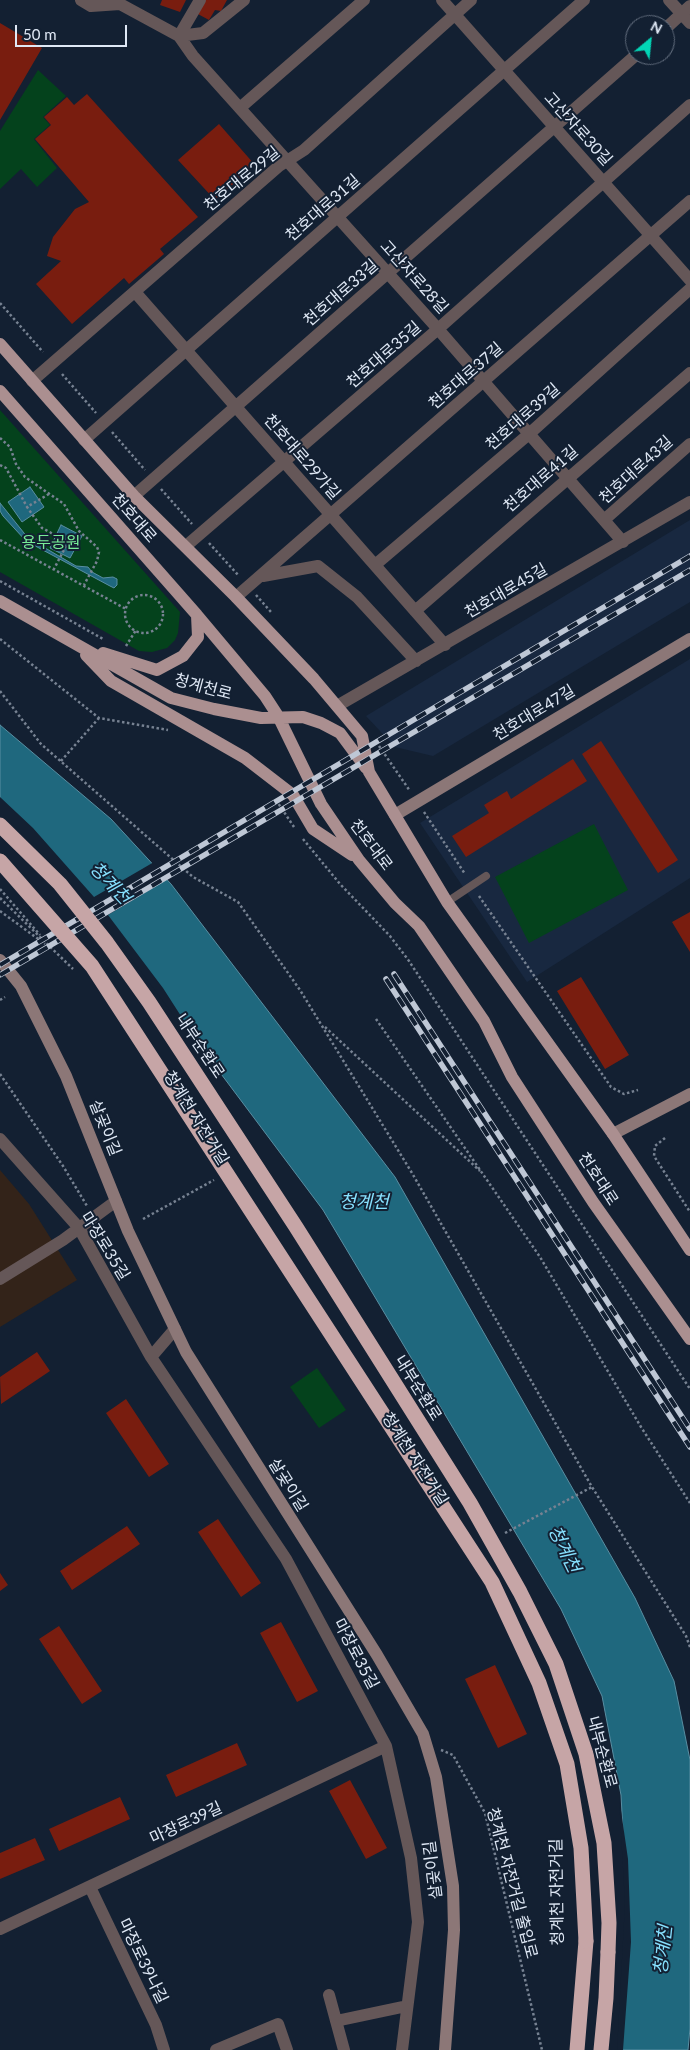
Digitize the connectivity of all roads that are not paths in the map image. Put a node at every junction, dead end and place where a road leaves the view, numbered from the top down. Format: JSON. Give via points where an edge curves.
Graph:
{"nodes":[{"id":1,"x":81,"y":0,"type":"edge"},
{"id":2,"x":200,"y":0,"type":"edge"},
{"id":3,"x":244,"y":0,"type":"edge"},
{"id":4,"x":364,"y":0,"type":"edge"},
{"id":5,"x":442,"y":0,"type":"edge"},
{"id":6,"x":471,"y":0,"type":"edge"},
{"id":7,"x":584,"y":0,"type":"edge"},
{"id":8,"x":669,"y":0,"type":"edge"},
{"id":9,"x":120,"y":1,"type":"edge"},
{"id":10,"x":454,"y":15,"type":"junction"},
{"id":11,"x":687,"y":15,"type":"edge"},
{"id":12,"x":675,"y":23,"type":"edge"},
{"id":13,"x":179,"y":36,"type":"junction"},
{"id":14,"x":625,"y":65,"type":"edge"},
{"id":15,"x":504,"y":71,"type":"junction"},
{"id":16,"x":690,"y":105,"type":"edge"},
{"id":17,"x":241,"y":107,"type":"junction"},
{"id":18,"x":555,"y":128,"type":"junction"},
{"id":19,"x":288,"y":161,"type":"junction"},
{"id":20,"x":603,"y":182,"type":"junction"},
{"id":21,"x":690,"y":201,"type":"edge"},
{"id":22,"x":338,"y":216,"type":"junction"},
{"id":23,"x":651,"y":237,"type":"junction"},
{"id":24,"x":388,"y":273,"type":"junction"},
{"id":25,"x":690,"y":280,"type":"edge"},
{"id":26,"x":690,"y":289,"type":"edge"},
{"id":27,"x":135,"y":292,"type":"junction"},
{"id":28,"x":438,"y":329,"type":"junction"},
{"id":29,"x":0,"y":344,"type":"edge"},
{"id":30,"x":186,"y":350,"type":"junction"},
{"id":31,"x":690,"y":373,"type":"edge"},
{"id":32,"x":32,"y":380,"type":"junction"},
{"id":33,"x":484,"y":382,"type":"junction"},
{"id":34,"x":0,"y":391,"type":"edge"},
{"id":35,"x":236,"y":407,"type":"junction"},
{"id":36,"x":529,"y":434,"type":"junction"},
{"id":37,"x":84,"y":440,"type":"junction"},
{"id":38,"x":690,"y":444,"type":"edge"},
{"id":39,"x":285,"y":462,"type":"junction"},
{"id":40,"x":567,"y":478,"type":"junction"},
{"id":41,"x":134,"y":496,"type":"junction"},
{"id":42,"x":690,"y":502,"type":"edge"},
{"id":43,"x":331,"y":515,"type":"junction"},
{"id":44,"x":604,"y":520,"type":"junction"},
{"id":45,"x":623,"y":542,"type":"junction"},
{"id":46,"x":186,"y":546,"type":"junction"},
{"id":47,"x":375,"y":565,"type":"junction"},
{"id":48,"x":263,"y":576,"type":"junction"},
{"id":49,"x":236,"y":597,"type":"junction"},
{"id":50,"x":0,"y":601,"type":"edge"},
{"id":51,"x":415,"y":611,"type":"junction"},
{"id":52,"x":198,"y":615,"type":"junction"},
{"id":53,"x":690,"y":639,"type":"edge"},
{"id":54,"x":76,"y":644,"type":"junction"},
{"id":55,"x":445,"y":645,"type":"junction"},
{"id":56,"x":416,"y":662,"type":"junction"},
{"id":57,"x":337,"y":706,"type":"junction"},
{"id":58,"x":278,"y":716,"type":"junction"},
{"id":59,"x":369,"y":772,"type":"junction"},
{"id":60,"x":395,"y":815,"type":"junction"},
{"id":61,"x":0,"y":825,"type":"edge"},
{"id":62,"x":359,"y":860,"type":"junction"},
{"id":63,"x":0,"y":861,"type":"edge"},
{"id":64,"x":486,"y":876,"type":"dead end"},
{"id":65,"x":447,"y":902,"type":"junction"},
{"id":66,"x":0,"y":960,"type":"edge"},
{"id":67,"x":690,"y":1094,"type":"edge"},
{"id":68,"x":613,"y":1134,"type":"junction"},
{"id":69,"x":0,"y":1139,"type":"edge"},
{"id":70,"x":116,"y":1201,"type":"junction"},
{"id":71,"x":79,"y":1228,"type":"junction"},
{"id":72,"x":690,"y":1250,"type":"edge"},
{"id":73,"x":0,"y":1279,"type":"edge"},
{"id":74,"x":175,"y":1329,"type":"junction"},
{"id":75,"x":690,"y":1339,"type":"edge"},
{"id":76,"x":151,"y":1357,"type":"junction"},
{"id":77,"x":386,"y":1746,"type":"junction"},
{"id":78,"x":90,"y":1886,"type":"junction"},
{"id":79,"x":0,"y":1929,"type":"edge"},
{"id":80,"x":329,"y":1995,"type":"dead end"},
{"id":81,"x":406,"y":2006,"type":"junction"},
{"id":82,"x":336,"y":2021,"type":"junction"},
{"id":83,"x":237,"y":2046,"type":"edge"},
{"id":84,"x":164,"y":2050,"type":"edge"},
{"id":85,"x":216,"y":2050,"type":"edge"},
{"id":86,"x":287,"y":2050,"type":"edge"},
{"id":87,"x":344,"y":2050,"type":"edge"},
{"id":88,"x":402,"y":2050,"type":"edge"},
{"id":89,"x":446,"y":2050,"type":"edge"},
{"id":90,"x":577,"y":2050,"type":"edge"},
{"id":91,"x":601,"y":2050,"type":"edge"}],
"edges":[{"from":1,"to":9,"type":"street","name":"고산자로28길","via":[[90,6]]},
{"from":2,"to":13,"type":"street"},
{"from":3,"to":13,"type":"street","via":[[203,32]]},
{"from":4,"to":17,"type":"street"},
{"from":5,"to":10,"type":"street","name":"고산자로30길"},
{"from":6,"to":10,"type":"street","name":"천호대로29길"},
{"from":7,"to":15,"type":"street","name":"천호대로31길"},
{"from":8,"to":11,"type":"street"},
{"from":9,"to":13,"type":"street","name":"고산자로28길"},
{"from":10,"to":15,"type":"street","name":"고산자로30길"},
{"from":10,"to":19,"type":"street","name":"천호대로29길"},
{"from":11,"to":12,"type":"street"},
{"from":13,"to":17,"type":"street","name":"고산자로28길","via":[[193,56]]},
{"from":14,"to":18,"type":"street","name":"천호대로33길"},
{"from":15,"to":18,"type":"street","name":"고산자로30길"},
{"from":15,"to":22,"type":"street","name":"천호대로31길"},
{"from":16,"to":20,"type":"street","name":"천호대로35길"},
{"from":17,"to":19,"type":"street","name":"고산자로28길"},
{"from":18,"to":20,"type":"street","name":"고산자로30길"},
{"from":18,"to":24,"type":"street","name":"천호대로33길"},
{"from":19,"to":22,"type":"street","name":"고산자로28길"},
{"from":19,"to":27,"type":"street","name":"천호대로29길"},
{"from":20,"to":23,"type":"street","name":"고산자로30길"},
{"from":20,"to":28,"type":"street","name":"천호대로35길"},
{"from":21,"to":23,"type":"street","name":"천호대로37길"},
{"from":22,"to":24,"type":"street","name":"고산자로28길"},
{"from":22,"to":30,"type":"street","name":"천호대로31길"},
{"from":23,"to":25,"type":"street","name":"고산자로30길"},
{"from":23,"to":33,"type":"street","name":"천호대로37길"},
{"from":24,"to":28,"type":"street","name":"고산자로28길"},
{"from":24,"to":35,"type":"street","name":"천호대로33길"},
{"from":26,"to":36,"type":"street","name":"천호대로39길"},
{"from":27,"to":30,"type":"street","name":"천호대로29가길"},
{"from":27,"to":32,"type":"street","name":"천호대로29길"},
{"from":28,"to":33,"type":"street","name":"고산자로28길"},
{"from":28,"to":39,"type":"street","name":"천호대로35길"},
{"from":29,"to":32,"type":"main road","name":"천호대로"},
{"from":30,"to":35,"type":"street","name":"천호대로29가길"},
{"from":30,"to":37,"type":"street","name":"천호대로31길"},
{"from":31,"to":40,"type":"street","name":"천호대로41길"},
{"from":32,"to":37,"type":"main road","name":"천호대로"},
{"from":33,"to":36,"type":"street","name":"고산자로28길"},
{"from":33,"to":43,"type":"street","name":"천호대로37길"},
{"from":34,"to":52,"type":"main road","name":"천호대로"},
{"from":35,"to":39,"type":"street","name":"천호대로29가길"},
{"from":35,"to":41,"type":"street","name":"천호대로33길"},
{"from":36,"to":40,"type":"street","name":"고산자로28길"},
{"from":36,"to":47,"type":"street","name":"천호대로39길"},
{"from":37,"to":41,"type":"main road","name":"천호대로"},
{"from":38,"to":44,"type":"street","name":"천호대로43길"},
{"from":39,"to":43,"type":"street","name":"천호대로29가길"},
{"from":39,"to":46,"type":"street","name":"천호대로35길"},
{"from":40,"to":44,"type":"street","name":"고산자로28길"},
{"from":40,"to":51,"type":"street","name":"천호대로41길"},
{"from":41,"to":46,"type":"main road","name":"천호대로"},
{"from":42,"to":45,"type":"street","name":"천호대로45길"},
{"from":43,"to":47,"type":"street","name":"천호대로29가길"},
{"from":43,"to":48,"type":"street","name":"천호대로37길"},
{"from":44,"to":45,"type":"street","name":"고산자로28길"},
{"from":45,"to":55,"type":"street","name":"천호대로45길"},
{"from":46,"to":49,"type":"main road","name":"천호대로"},
{"from":47,"to":51,"type":"street","name":"천호대로29가길"},
{"from":48,"to":49,"type":"street","name":"천호대로37길"},
{"from":48,"to":56,"type":"street","name":"천호대로37길","via":[[318,566],[357,598]]},
{"from":49,"to":57,"type":"main road","name":"천호대로"},
{"from":50,"to":54,"type":"main road","name":"청계천로"},
{"from":51,"to":55,"type":"street","name":"천호대로29가길"},
{"from":52,"to":54,"type":"main road","via":[[198,637],[182,656],[157,670]]},
{"from":52,"to":58,"type":"main road","name":"천호대로"},
{"from":53,"to":60,"type":"main road","name":"천호대로47길"},
{"from":54,"to":58,"type":"main road","name":"청계천로","via":[[171,698],[261,718]]},
{"from":54,"to":62,"type":"main road","via":[[111,681],[245,758],[294,795],[313,829]]},
{"from":55,"to":56,"type":"street","name":"천호대로45길"},
{"from":56,"to":57,"type":"street","name":"천호대로45길"},
{"from":57,"to":59,"type":"main road","name":"천호대로","via":[[362,736]]},
{"from":58,"to":59,"type":"main road","name":"청계천로","via":[[304,717],[340,733]]},
{"from":58,"to":62,"type":"main road","name":"천호대로","via":[[321,804]]},
{"from":59,"to":60,"type":"main road","name":"천호대로"},
{"from":60,"to":65,"type":"main road","name":"천호대로"},
{"from":61,"to":91,"type":"highway","name":"내부순환로","bridge":true,"via":[[60,884],[149,1002],[470,1503],[538,1627],[556,1664],[578,1725],[600,1817],[609,1922]]},
{"from":62,"to":75,"type":"main road","name":"천호대로","via":[[419,926],[484,1022],[512,1077],[588,1194]]},
{"from":63,"to":90,"type":"highway","bridge":true,"via":[[92,966],[492,1582],[539,1683],[566,1764],[581,1848],[586,1941]]},
{"from":64,"to":65,"type":"lane"},
{"from":65,"to":68,"type":"main road","name":"천호대로"},
{"from":66,"to":70,"type":"main road","name":"살곶이길","via":[[21,986],[66,1076]]},
{"from":67,"to":68,"type":"main road"},
{"from":68,"to":72,"type":"main road","name":"천호대로"},
{"from":69,"to":71,"type":"street","name":"마장로35길"},
{"from":70,"to":71,"type":"street"},
{"from":70,"to":74,"type":"main road","name":"살곶이길"},
{"from":71,"to":73,"type":"street"},
{"from":71,"to":76,"type":"street","name":"마장로35길"},
{"from":74,"to":76,"type":"street"},
{"from":74,"to":89,"type":"main road","name":"살곶이길","via":[[191,1360],[377,1655],[423,1734],[436,1777],[453,1886],[454,1930]]},
{"from":76,"to":77,"type":"street","name":"마장로35길","via":[[286,1559]]},
{"from":77,"to":78,"type":"street","name":"마장로39길"},
{"from":77,"to":81,"type":"street","name":"마장로35길","via":[[411,1858],[418,1922]]},
{"from":78,"to":79,"type":"street","name":"마장로39길"},
{"from":78,"to":84,"type":"street","name":"마장로39나길","via":[[156,2025]]},
{"from":80,"to":82,"type":"street"},
{"from":81,"to":82,"type":"street"},
{"from":81,"to":88,"type":"street","name":"마장로35길"},
{"from":82,"to":87,"type":"street"},
{"from":83,"to":85,"type":"street"},
{"from":83,"to":86,"type":"street","via":[[278,2024]]}]}
